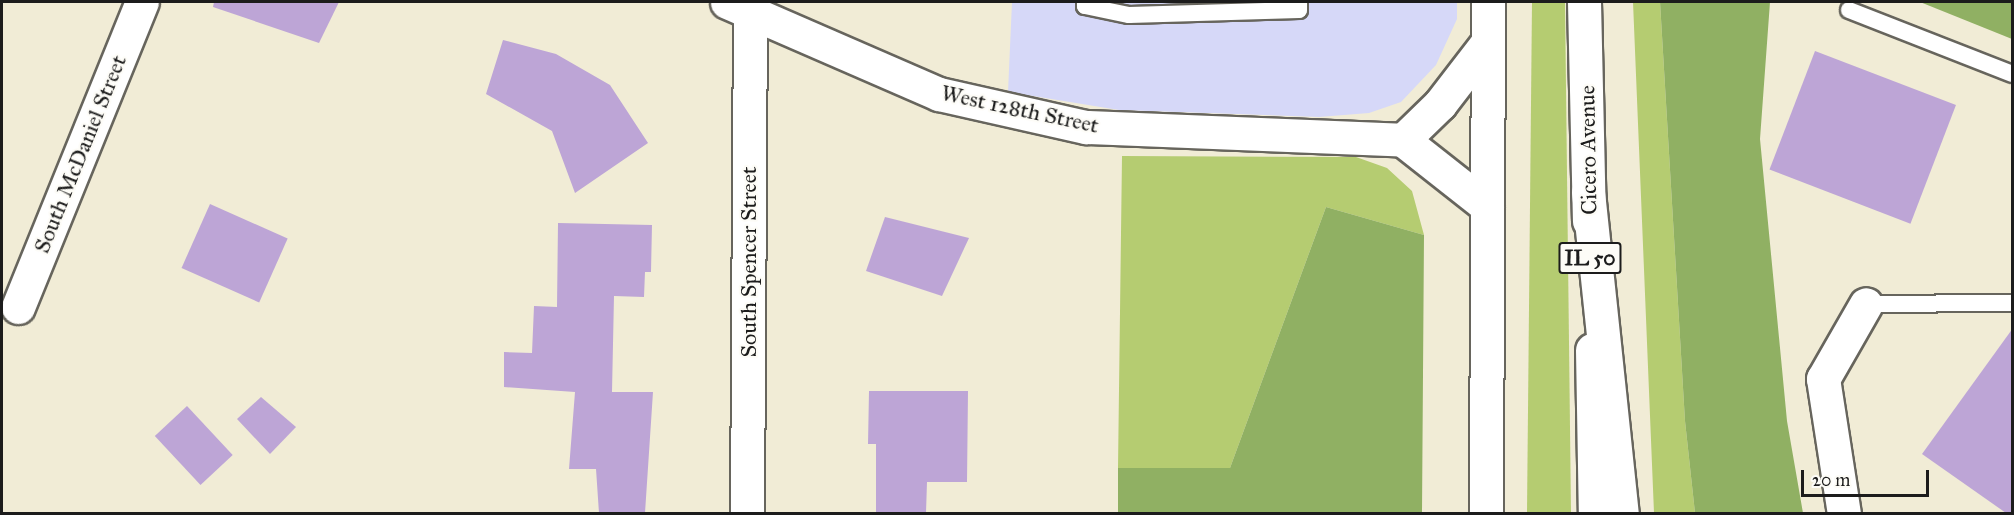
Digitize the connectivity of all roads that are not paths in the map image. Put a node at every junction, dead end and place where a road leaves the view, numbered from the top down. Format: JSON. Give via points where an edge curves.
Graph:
{"nodes":[{"id":1,"x":142,"y":2,"type":"edge"},
{"id":2,"x":1085,"y":2,"type":"edge"},
{"id":3,"x":1299,"y":2,"type":"edge"},
{"id":4,"x":1488,"y":2,"type":"edge"},
{"id":5,"x":1584,"y":2,"type":"edge"},
{"id":6,"x":739,"y":6,"type":"edge"},
{"id":7,"x":1849,"y":10,"type":"dead end"},
{"id":8,"x":1487,"y":43,"type":"junction"},
{"id":9,"x":2013,"y":74,"type":"edge"},
{"id":10,"x":1402,"y":140,"type":"junction"},
{"id":11,"x":1588,"y":192,"type":"junction"},
{"id":12,"x":1487,"y":206,"type":"junction"},
{"id":13,"x":2013,"y":303,"type":"edge"},
{"id":14,"x":1866,"y":304,"type":"joint"},
{"id":15,"x":18,"y":307,"type":"dead end"},
{"id":16,"x":747,"y":513,"type":"edge"},
{"id":17,"x":1486,"y":513,"type":"edge"},
{"id":18,"x":1595,"y":513,"type":"edge"},
{"id":19,"x":1622,"y":513,"type":"edge"},
{"id":20,"x":1844,"y":513,"type":"edge"}],
"edges":[{"from":1,"to":15,"type":"main road","name":"South McDaniel Street"},
{"from":2,"to":3,"type":"lane","via":[[1085,6],[1129,15],[1299,10]]},
{"from":4,"to":8,"type":"main road"},
{"from":5,"to":11,"type":"main road","name":"Cicero Avenue","number":"IL 50"},
{"from":6,"to":10,"type":"main road","name":"West 128th Street","via":[[939,94],[1086,127]]},
{"from":6,"to":16,"type":"main road","name":"South Spencer Street"},
{"from":7,"to":9,"type":"lane"},
{"from":8,"to":10,"type":"main road","via":[[1440,104]]},
{"from":8,"to":12,"type":"main road"},
{"from":10,"to":12,"type":"main road"},
{"from":11,"to":18,"type":"main road","name":"Cicero Avenue","number":"IL 50"},
{"from":11,"to":19,"type":"main road"},
{"from":12,"to":17,"type":"main road"},
{"from":13,"to":14,"type":"lane"},
{"from":14,"to":20,"type":"main road","via":[[1823,379]]}]}
